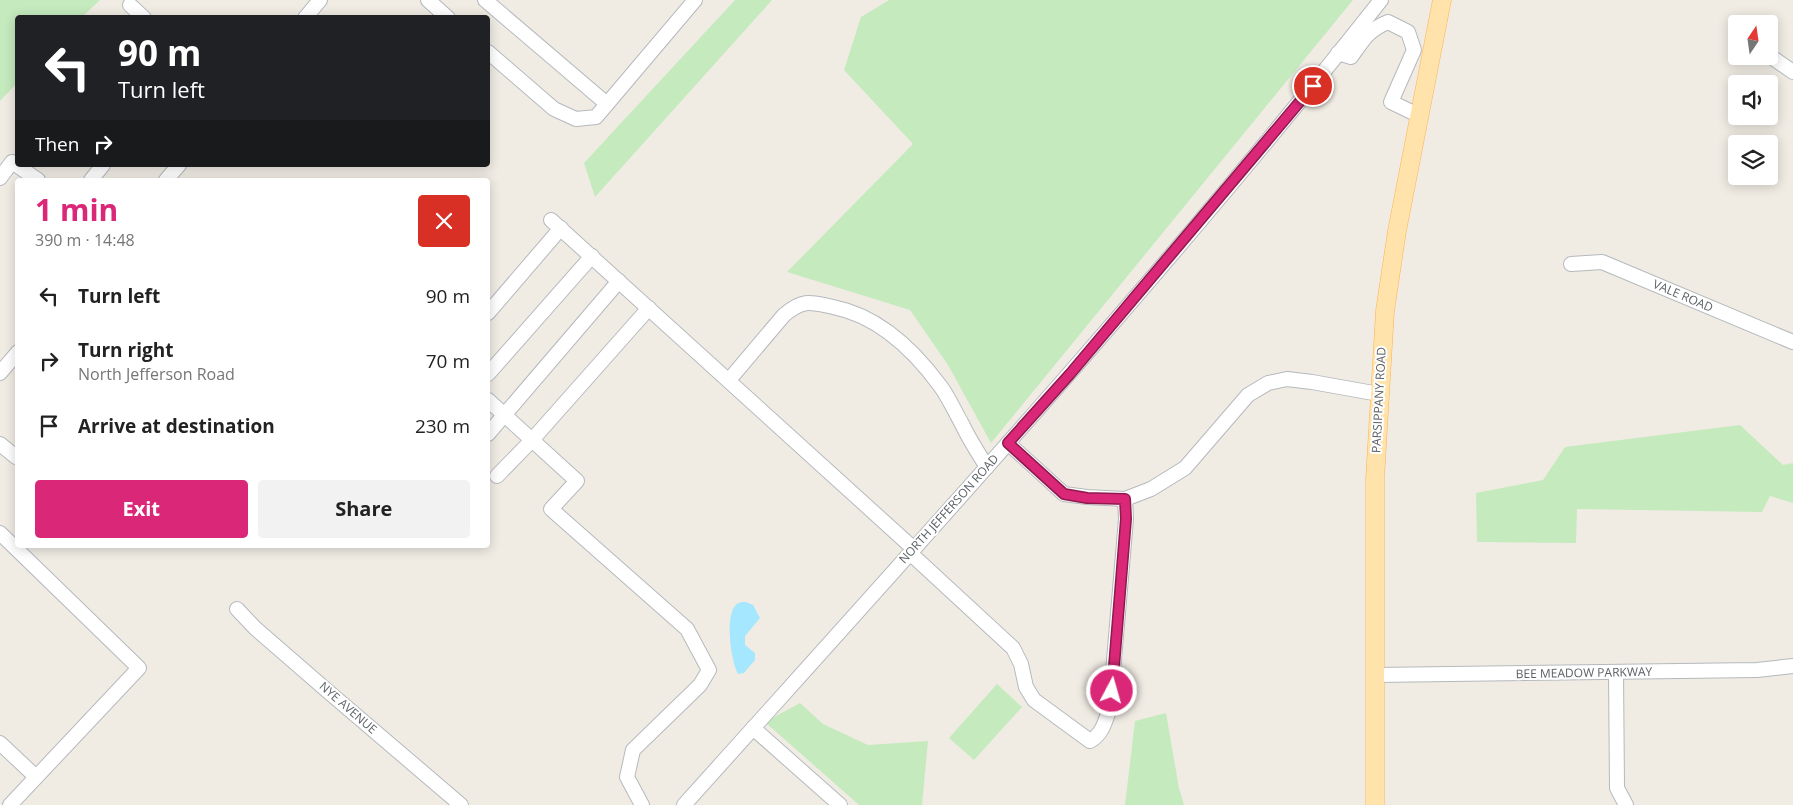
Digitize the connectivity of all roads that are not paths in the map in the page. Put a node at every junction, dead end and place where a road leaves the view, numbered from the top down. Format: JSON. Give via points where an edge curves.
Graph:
{"nodes":[{"id":1,"x":320,"y":0,"type":"edge"},
{"id":2,"x":485,"y":0,"type":"edge"},
{"id":3,"x":695,"y":0,"type":"edge"},
{"id":4,"x":1381,"y":0,"type":"edge"},
{"id":5,"x":1442,"y":0,"type":"edge"},
{"id":6,"x":435,"y":2,"type":"edge"},
{"id":7,"x":130,"y":5,"type":"dead end"},
{"id":8,"x":141,"y":15,"type":"edge"},
{"id":9,"x":308,"y":15,"type":"edge"},
{"id":10,"x":446,"y":15,"type":"edge"},
{"id":11,"x":1338,"y":53,"type":"junction"},
{"id":12,"x":490,"y":54,"type":"edge"},
{"id":13,"x":1778,"y":62,"type":"edge"},
{"id":14,"x":1793,"y":72,"type":"edge"},
{"id":15,"x":607,"y":104,"type":"junction"},
{"id":16,"x":1420,"y":116,"type":"junction"},
{"id":17,"x":15,"y":164,"type":"edge"},
{"id":18,"x":19,"y":167,"type":"edge"},
{"id":19,"x":101,"y":167,"type":"edge"},
{"id":20,"x":177,"y":167,"type":"edge"},
{"id":21,"x":0,"y":178,"type":"edge"},
{"id":22,"x":35,"y":178,"type":"edge"},
{"id":23,"x":92,"y":178,"type":"edge"},
{"id":24,"x":168,"y":178,"type":"edge"},
{"id":25,"x":592,"y":256,"type":"junction"},
{"id":26,"x":1571,"y":264,"type":"dead end"},
{"id":27,"x":619,"y":281,"type":"junction"},
{"id":28,"x":649,"y":308,"type":"junction"},
{"id":29,"x":490,"y":310,"type":"edge"},
{"id":30,"x":1793,"y":342,"type":"edge"},
{"id":31,"x":15,"y":356,"type":"edge"},
{"id":32,"x":490,"y":372,"type":"edge"},
{"id":33,"x":0,"y":373,"type":"edge"},
{"id":34,"x":729,"y":380,"type":"junction"},
{"id":35,"x":1379,"y":394,"type":"junction"},
{"id":36,"x":490,"y":402,"type":"edge"},
{"id":37,"x":504,"y":415,"type":"junction"},
{"id":38,"x":490,"y":432,"type":"edge"},
{"id":39,"x":532,"y":440,"type":"junction"},
{"id":40,"x":1008,"y":443,"type":"junction"},
{"id":41,"x":0,"y":444,"type":"edge"},
{"id":42,"x":15,"y":456,"type":"edge"},
{"id":43,"x":987,"y":467,"type":"junction"},
{"id":44,"x":498,"y":476,"type":"dead end"},
{"id":45,"x":1125,"y":499,"type":"junction"},
{"id":46,"x":0,"y":533,"type":"edge"},
{"id":47,"x":15,"y":548,"type":"edge"},
{"id":48,"x":15,"y":548,"type":"edge"},
{"id":49,"x":912,"y":551,"type":"junction"},
{"id":50,"x":237,"y":609,"type":"dead end"},
{"id":51,"x":1793,"y":666,"type":"edge"},
{"id":52,"x":1616,"y":672,"type":"junction"},
{"id":53,"x":1375,"y":675,"type":"junction"},
{"id":54,"x":753,"y":728,"type":"junction"},
{"id":55,"x":0,"y":743,"type":"edge"},
{"id":56,"x":36,"y":777,"type":"junction"},
{"id":57,"x":0,"y":802,"type":"edge"},
{"id":58,"x":4,"y":805,"type":"edge"},
{"id":59,"x":10,"y":805,"type":"edge"},
{"id":60,"x":461,"y":805,"type":"edge"},
{"id":61,"x":642,"y":805,"type":"edge"},
{"id":62,"x":684,"y":805,"type":"edge"},
{"id":63,"x":840,"y":805,"type":"edge"},
{"id":64,"x":1375,"y":805,"type":"edge"},
{"id":65,"x":1626,"y":805,"type":"edge"}],
"edges":[{"from":1,"to":9,"type":"street"},
{"from":2,"to":15,"type":"street"},
{"from":3,"to":15,"type":"street"},
{"from":4,"to":11,"type":"street","name":"NORTH JEFFERSON ROAD"},
{"from":5,"to":16,"type":"main road","name":"PARSIPPANY ROAD"},
{"from":6,"to":10,"type":"street"},
{"from":7,"to":8,"type":"street"},
{"from":11,"to":16,"type":"street","via":[[1351,57],[1375,27],[1388,22],[1408,32],[1414,50],[1391,102]]},
{"from":11,"to":40,"type":"street","name":"NORTH JEFFERSON ROAD","via":[[1219,199]]},
{"from":12,"to":15,"type":"street","via":[[554,109],[576,120],[596,117]]},
{"from":13,"to":14,"type":"street"},
{"from":16,"to":35,"type":"main road","name":"PARSIPPANY ROAD","via":[[1385,311]]},
{"from":17,"to":21,"type":"street","via":[[12,162]]},
{"from":18,"to":22,"type":"street"},
{"from":19,"to":23,"type":"street"},
{"from":20,"to":24,"type":"street"},
{"from":25,"to":27,"type":"street"},
{"from":25,"to":29,"type":"street","via":[[556,224]]},
{"from":25,"to":32,"type":"street"},
{"from":26,"to":30,"type":"street","name":"VALE ROAD","via":[[1602,262]]},
{"from":27,"to":28,"type":"street"},
{"from":27,"to":37,"type":"street"},
{"from":28,"to":34,"type":"street"},
{"from":28,"to":39,"type":"street"},
{"from":31,"to":33,"type":"street"},
{"from":34,"to":43,"type":"street","via":[[793,307],[804,302],[854,312],[888,331],[921,362],[942,388]]},
{"from":34,"to":49,"type":"street"},
{"from":35,"to":45,"type":"street","via":[[1287,379],[1268,383],[1248,395],[1185,468],[1152,489]]},
{"from":35,"to":53,"type":"main road","name":"PARSIPPANY ROAD","via":[[1375,479]]},
{"from":36,"to":37,"type":"street"},
{"from":37,"to":38,"type":"street"},
{"from":37,"to":39,"type":"street"},
{"from":39,"to":44,"type":"street"},
{"from":39,"to":61,"type":"street","via":[[577,481],[551,509],[687,629],[709,670],[700,685],[633,750],[627,777]]},
{"from":40,"to":43,"type":"street","name":"NORTH JEFFERSON ROAD"},
{"from":40,"to":45,"type":"street","via":[[1064,494]]},
{"from":41,"to":42,"type":"street"},
{"from":43,"to":49,"type":"street","name":"NORTH JEFFERSON ROAD"},
{"from":45,"to":49,"type":"street","via":[[1110,706],[1105,724],[1096,738],[1090,741],[1034,700],[1026,687],[1021,664],[1013,648]]},
{"from":46,"to":47,"type":"street"},
{"from":48,"to":56,"type":"street","via":[[139,668]]},
{"from":49,"to":54,"type":"street","name":"NORTH JEFFERSON ROAD"},
{"from":50,"to":60,"type":"street","name":"NYE AVENUE"},
{"from":51,"to":52,"type":"street","name":"BEE MEADOW PARKWAY","via":[[1756,670]]},
{"from":52,"to":53,"type":"street","name":"BEE MEADOW PARKWAY"},
{"from":52,"to":65,"type":"street","via":[[1617,788]]},
{"from":53,"to":64,"type":"main road","name":"PARSIPPANY ROAD"},
{"from":54,"to":62,"type":"street","name":"NORTH JEFFERSON ROAD"},
{"from":54,"to":63,"type":"street"},
{"from":55,"to":56,"type":"street"},
{"from":56,"to":59,"type":"street"},
{"from":57,"to":58,"type":"street"}]}
